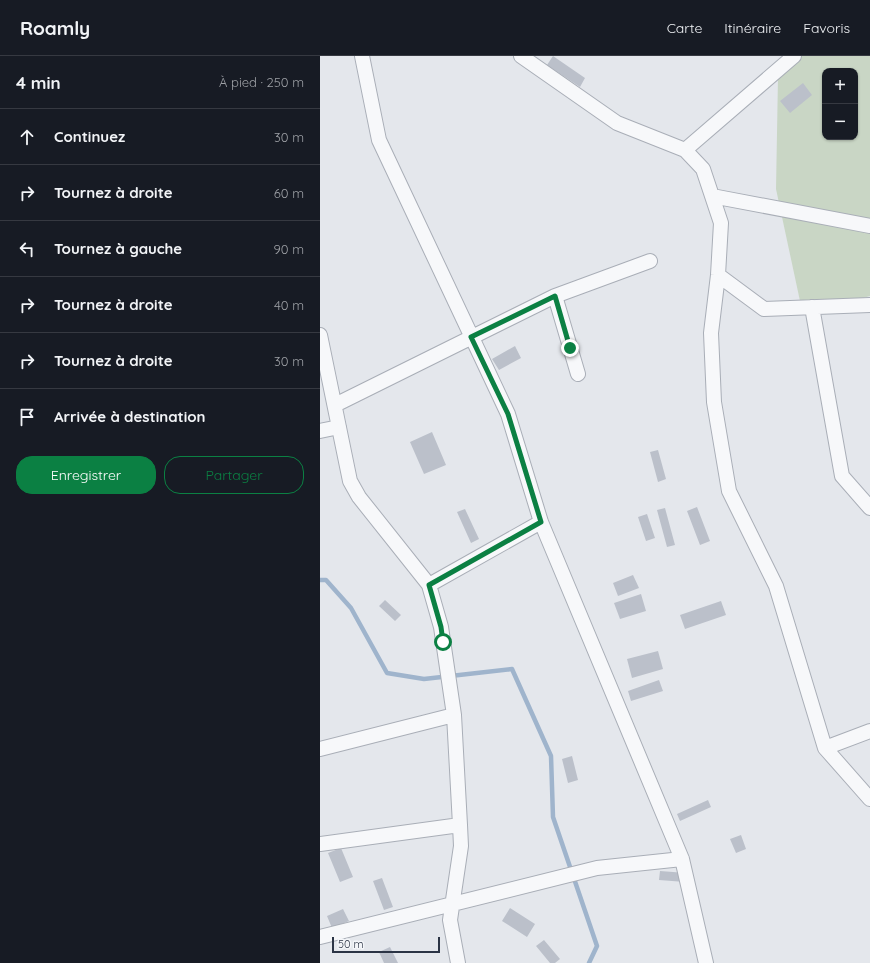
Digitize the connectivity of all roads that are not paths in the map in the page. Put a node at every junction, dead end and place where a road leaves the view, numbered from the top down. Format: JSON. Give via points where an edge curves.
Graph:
{"nodes":[{"id":1,"x":362,"y":56,"type":"edge"},
{"id":2,"x":521,"y":56,"type":"edge"},
{"id":3,"x":794,"y":56,"type":"edge"},
{"id":4,"x":685,"y":150,"type":"junction"},
{"id":5,"x":712,"y":196,"type":"junction"},
{"id":6,"x":870,"y":226,"type":"edge"},
{"id":7,"x":650,"y":261,"type":"dead end"},
{"id":8,"x":718,"y":275,"type":"junction"},
{"id":9,"x":555,"y":296,"type":"junction"},
{"id":10,"x":870,"y":304,"type":"edge"},
{"id":11,"x":812,"y":307,"type":"junction"},
{"id":12,"x":320,"y":335,"type":"edge"},
{"id":13,"x":471,"y":337,"type":"junction"},
{"id":14,"x":578,"y":374,"type":"dead end"},
{"id":15,"x":335,"y":405,"type":"junction"},
{"id":16,"x":339,"y":427,"type":"junction"},
{"id":17,"x":320,"y":431,"type":"edge"},
{"id":18,"x":870,"y":508,"type":"edge"},
{"id":19,"x":541,"y":522,"type":"junction"},
{"id":20,"x":429,"y":585,"type":"junction"},
{"id":21,"x":454,"y":715,"type":"junction"},
{"id":22,"x":870,"y":731,"type":"edge"},
{"id":23,"x":825,"y":748,"type":"junction"},
{"id":24,"x":320,"y":749,"type":"edge"},
{"id":25,"x":870,"y":799,"type":"edge"},
{"id":26,"x":460,"y":825,"type":"junction"},
{"id":27,"x":320,"y":844,"type":"edge"},
{"id":28,"x":682,"y":859,"type":"junction"},
{"id":29,"x":453,"y":904,"type":"junction"},
{"id":30,"x":320,"y":937,"type":"edge"},
{"id":31,"x":458,"y":963,"type":"edge"},
{"id":32,"x":706,"y":963,"type":"edge"}],
"edges":[{"from":1,"to":13,"type":"street","via":[[379,140]]},
{"from":2,"to":4,"type":"street","via":[[617,123]]},
{"from":3,"to":4,"type":"street"},
{"from":4,"to":5,"type":"street","via":[[703,169]]},
{"from":5,"to":6,"type":"street"},
{"from":5,"to":8,"type":"street","via":[[720,223]]},
{"from":7,"to":9,"type":"street"},
{"from":8,"to":11,"type":"street","via":[[764,309]]},
{"from":8,"to":23,"type":"street","via":[[711,333],[714,402],[729,492],[776,586]]},
{"from":9,"to":13,"type":"street"},
{"from":9,"to":14,"type":"street"},
{"from":10,"to":11,"type":"street"},
{"from":11,"to":18,"type":"street","via":[[842,476]]},
{"from":12,"to":15,"type":"street"},
{"from":13,"to":15,"type":"street"},
{"from":13,"to":19,"type":"street","via":[[508,414]]},
{"from":15,"to":16,"type":"street"},
{"from":16,"to":17,"type":"street"},
{"from":16,"to":20,"type":"street","via":[[350,481],[359,497]]},
{"from":19,"to":20,"type":"street"},
{"from":19,"to":28,"type":"street"},
{"from":20,"to":21,"type":"street","via":[[441,627]]},
{"from":21,"to":24,"type":"street"},
{"from":21,"to":26,"type":"street"},
{"from":22,"to":23,"type":"street"},
{"from":23,"to":25,"type":"street"},
{"from":26,"to":27,"type":"street"},
{"from":26,"to":29,"type":"street","via":[[461,846]]},
{"from":28,"to":29,"type":"street","via":[[597,868]]},
{"from":28,"to":32,"type":"street"},
{"from":29,"to":30,"type":"street"},
{"from":29,"to":31,"type":"street","via":[[450,920]]}]}
